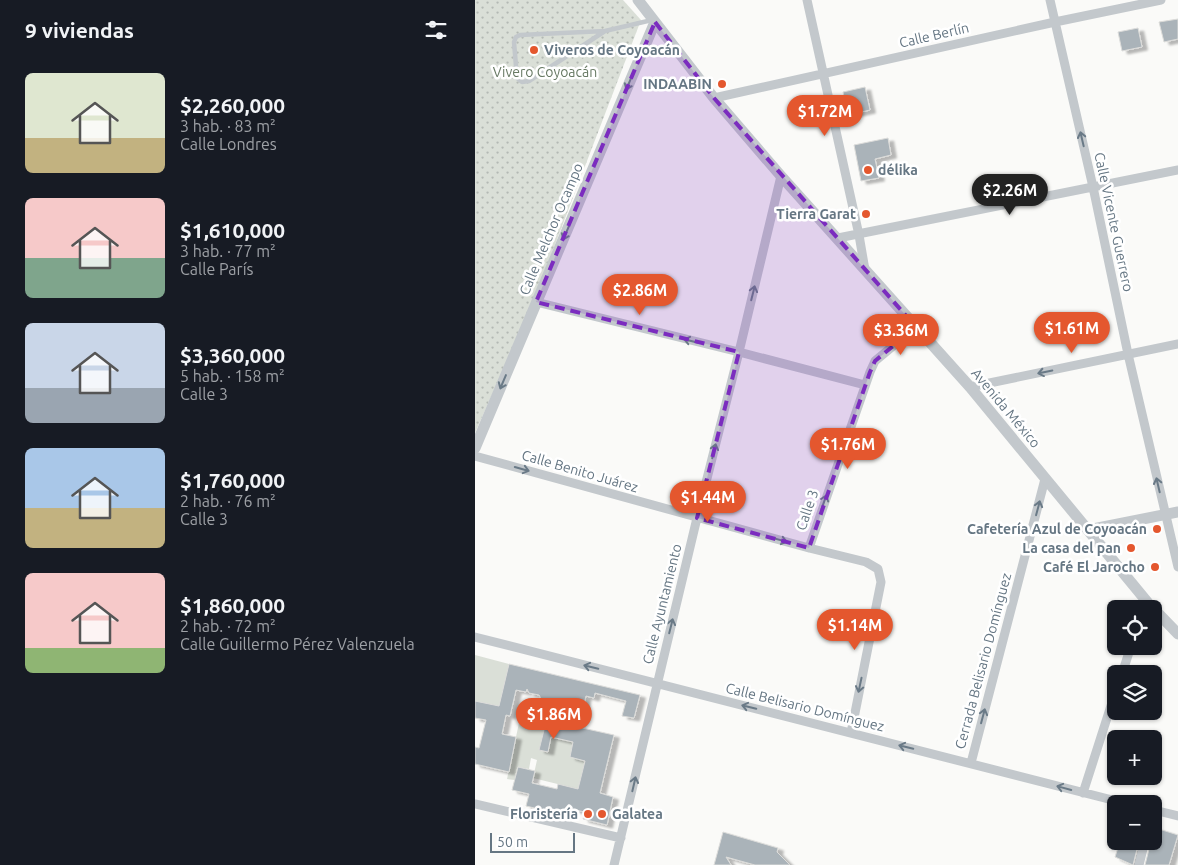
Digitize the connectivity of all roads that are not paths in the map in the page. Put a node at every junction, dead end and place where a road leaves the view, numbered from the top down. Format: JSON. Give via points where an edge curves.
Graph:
{"nodes":[{"id":1,"x":638,"y":0,"type":"edge"},
{"id":2,"x":807,"y":0,"type":"edge"},
{"id":3,"x":1050,"y":0,"type":"edge"},
{"id":4,"x":1161,"y":0,"type":"edge"},
{"id":5,"x":654,"y":21,"type":"junction"},
{"id":6,"x":1055,"y":22,"type":"junction"},
{"id":7,"x":605,"y":30,"type":"junction"},
{"id":8,"x":823,"y":74,"type":"junction"},
{"id":9,"x":714,"y":98,"type":"junction"},
{"id":10,"x":1178,"y":170,"type":"edge"},
{"id":11,"x":781,"y":176,"type":"junction"},
{"id":12,"x":1093,"y":188,"type":"junction"},
{"id":13,"x":859,"y":235,"type":"junction"},
{"id":14,"x":837,"y":238,"type":"junction"},
{"id":15,"x":865,"y":270,"type":"junction"},
{"id":16,"x":537,"y":302,"type":"junction"},
{"id":17,"x":916,"y":327,"type":"junction"},
{"id":18,"x":1178,"y":344,"type":"edge"},
{"id":19,"x":739,"y":352,"type":"junction"},
{"id":20,"x":1128,"y":354,"type":"junction"},
{"id":21,"x":865,"y":385,"type":"junction"},
{"id":22,"x":970,"y":387,"type":"junction"},
{"id":23,"x":475,"y":448,"type":"edge"},
{"id":24,"x":475,"y":456,"type":"edge"},
{"id":25,"x":1045,"y":479,"type":"junction"},
{"id":26,"x":1178,"y":512,"type":"edge"},
{"id":27,"x":1165,"y":514,"type":"junction"},
{"id":28,"x":697,"y":518,"type":"junction"},
{"id":29,"x":1088,"y":530,"type":"junction"},
{"id":30,"x":809,"y":548,"type":"junction"},
{"id":31,"x":1178,"y":567,"type":"edge"},
{"id":32,"x":1146,"y":600,"type":"edge"},
{"id":33,"x":1162,"y":618,"type":"edge"},
{"id":34,"x":1178,"y":634,"type":"edge"},
{"id":35,"x":475,"y":637,"type":"edge"},
{"id":36,"x":657,"y":684,"type":"junction"},
{"id":37,"x":1107,"y":718,"type":"edge"},
{"id":38,"x":851,"y":733,"type":"junction"},
{"id":39,"x":971,"y":763,"type":"junction"},
{"id":40,"x":1083,"y":793,"type":"junction"},
{"id":41,"x":1107,"y":799,"type":"edge"},
{"id":42,"x":475,"y":804,"type":"edge"},
{"id":43,"x":1162,"y":812,"type":"edge"},
{"id":44,"x":1178,"y":816,"type":"edge"},
{"id":45,"x":621,"y":838,"type":"junction"},
{"id":46,"x":1143,"y":850,"type":"edge"},
{"id":47,"x":614,"y":865,"type":"edge"},
{"id":48,"x":1139,"y":865,"type":"edge"}],
"edges":[{"from":1,"to":5,"type":"street","name":"Avenida México"},
{"from":2,"to":8,"type":"street"},
{"from":3,"to":6,"type":"street","name":"Calle Vicente Guerrero"},
{"from":4,"to":6,"type":"street","name":"Calle Berlín"},
{"from":5,"to":7,"type":"lane"},
{"from":5,"to":9,"type":"street","name":"Avenida México"},
{"from":5,"to":16,"type":"street","name":"Calle Melchor Ocampo","one_way":true},
{"from":6,"to":8,"type":"street","name":"Calle Berlín"},
{"from":12,"to":6,"type":"street","name":"Calle Vicente Guerrero","one_way":true},
{"from":7,"to":7,"type":"lane","via":[[516,37],[517,78],[522,82],[529,81]]},
{"from":8,"to":9,"type":"street","name":"Calle Berlín"},
{"from":8,"to":13,"type":"street"},
{"from":9,"to":11,"type":"street","name":"Avenida México"},
{"from":10,"to":12,"type":"street"},
{"from":11,"to":14,"type":"street","name":"Avenida México"},
{"from":19,"to":11,"type":"street","name":"Calle Ayuntamiento","one_way":true},
{"from":12,"to":13,"type":"street"},
{"from":12,"to":20,"type":"street","name":"Calle Vicente Guerrero"},
{"from":13,"to":14,"type":"street"},
{"from":13,"to":15,"type":"street"},
{"from":14,"to":15,"type":"street","name":"Avenida México"},
{"from":15,"to":17,"type":"street","name":"Avenida México"},
{"from":19,"to":16,"type":"street","one_way":true},
{"from":16,"to":23,"type":"street","name":"Calle Melchor Ocampo","one_way":true},
{"from":17,"to":21,"type":"street","name":"Calle 3","via":[[875,361]]},
{"from":17,"to":22,"type":"street","name":"Avenida México"},
{"from":18,"to":20,"type":"street"},
{"from":19,"to":21,"type":"street"},
{"from":28,"to":19,"type":"street","name":"Calle Ayuntamiento","one_way":true},
{"from":20,"to":22,"type":"street","one_way":true},
{"from":27,"to":20,"type":"street","name":"Calle Vicente Guerrero","one_way":true},
{"from":30,"to":21,"type":"street","name":"Calle 3","one_way":true},
{"from":22,"to":25,"type":"street","name":"Avenida México"},
{"from":24,"to":28,"type":"street","name":"Calle Benito Juárez","one_way":true},
{"from":25,"to":29,"type":"street","name":"Avenida México"},
{"from":39,"to":25,"type":"street","name":"Cerrada Belisario Domínguez","one_way":true},
{"from":26,"to":27,"type":"street"},
{"from":27,"to":29,"type":"street"},
{"from":27,"to":31,"type":"street","name":"Calle Vicente Guerrero"},
{"from":28,"to":30,"type":"street","name":"Calle Benito Juárez","one_way":true},
{"from":36,"to":28,"type":"street","name":"Calle Ayuntamiento","one_way":true},
{"from":29,"to":32,"type":"street","name":"Avenida México"},
{"from":30,"to":38,"type":"street","name":"Calle Benito Juárez","one_way":true,"via":[[866,562],[878,569],[881,582]]},
{"from":33,"to":34,"type":"street","name":"Avenida México"},
{"from":36,"to":35,"type":"street","name":"Calle Belisario Domínguez","one_way":true},
{"from":38,"to":36,"type":"street","name":"Calle Belisario Domínguez","one_way":true},
{"from":45,"to":36,"type":"street","name":"Calle Ayuntamiento","one_way":true},
{"from":37,"to":40,"type":"street"},
{"from":39,"to":38,"type":"street","name":"Calle Belisario Domínguez","one_way":true},
{"from":40,"to":39,"type":"street","name":"Calle Belisario Domínguez","one_way":true},
{"from":40,"to":41,"type":"street","name":"Calle Belisario Domínguez"},
{"from":42,"to":45,"type":"street"},
{"from":43,"to":44,"type":"street"},
{"from":45,"to":47,"type":"street","name":"Calle Ayuntamiento"},
{"from":46,"to":48,"type":"street"}]}
